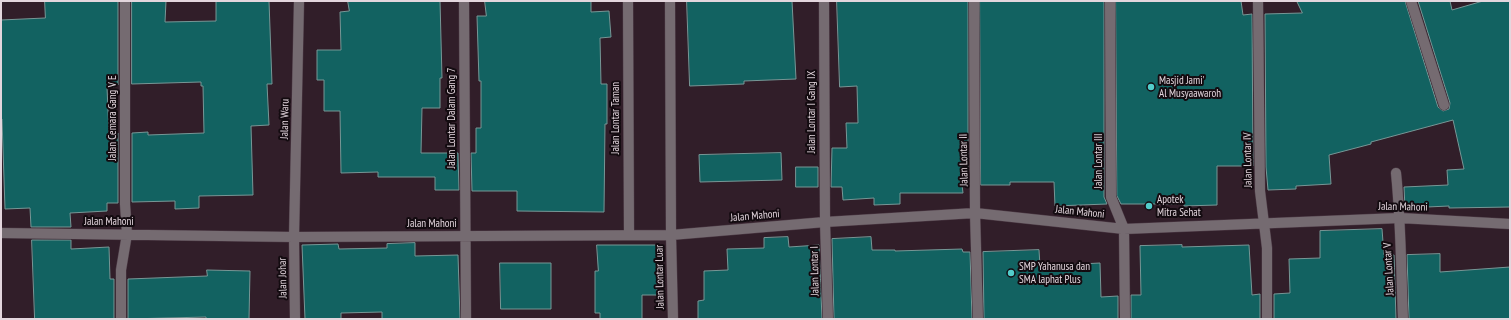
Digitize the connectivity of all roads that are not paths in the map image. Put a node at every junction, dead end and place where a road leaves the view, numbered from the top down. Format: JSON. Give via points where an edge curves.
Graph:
{"nodes":[{"id":1,"x":125,"y":1,"type":"edge"},
{"id":2,"x":299,"y":1,"type":"edge"},
{"id":3,"x":464,"y":1,"type":"edge"},
{"id":4,"x":628,"y":1,"type":"edge"},
{"id":5,"x":670,"y":1,"type":"edge"},
{"id":6,"x":824,"y":1,"type":"edge"},
{"id":7,"x":974,"y":1,"type":"edge"},
{"id":8,"x":1110,"y":1,"type":"edge"},
{"id":9,"x":1258,"y":1,"type":"edge"},
{"id":10,"x":1411,"y":1,"type":"edge"},
{"id":11,"x":1444,"y":105,"type":"dead end"},
{"id":12,"x":1396,"y":173,"type":"dead end"},
{"id":13,"x":975,"y":213,"type":"junction"},
{"id":14,"x":1400,"y":218,"type":"junction"},
{"id":15,"x":825,"y":222,"type":"junction"},
{"id":16,"x":1263,"y":223,"type":"junction"},
{"id":17,"x":1510,"y":224,"type":"edge"},
{"id":18,"x":1124,"y":229,"type":"junction"},
{"id":19,"x":1,"y":233,"type":"edge"},
{"id":20,"x":127,"y":234,"type":"junction"},
{"id":21,"x":671,"y":235,"type":"junction"},
{"id":22,"x":465,"y":236,"type":"junction"},
{"id":23,"x":629,"y":236,"type":"junction"},
{"id":24,"x":294,"y":237,"type":"junction"},
{"id":25,"x":121,"y":319,"type":"edge"},
{"id":26,"x":295,"y":319,"type":"edge"},
{"id":27,"x":466,"y":319,"type":"edge"},
{"id":28,"x":673,"y":319,"type":"edge"},
{"id":29,"x":828,"y":319,"type":"edge"},
{"id":30,"x":978,"y":319,"type":"edge"},
{"id":31,"x":1125,"y":319,"type":"edge"},
{"id":32,"x":1267,"y":319,"type":"edge"},
{"id":33,"x":1403,"y":319,"type":"edge"}],
"edges":[{"from":1,"to":20,"type":"street","name":"Jalan Cemara Gang V E"},
{"from":2,"to":24,"type":"street","name":"Jalan Waru"},
{"from":3,"to":22,"type":"street","name":"Jalan Lontar Dalam Gang 7"},
{"from":4,"to":23,"type":"street","name":"Jalan Lontar Taman"},
{"from":5,"to":21,"type":"street"},
{"from":6,"to":15,"type":"street","name":"Jalan Lontar I Gang IX"},
{"from":7,"to":13,"type":"street","name":"Jalan Lontar II"},
{"from":8,"to":18,"type":"street","name":"Jalan Lontar III","via":[[1111,197]]},
{"from":9,"to":16,"type":"street","name":"Jalan Lontar IV","via":[[1260,191]]},
{"from":10,"to":11,"type":"street"},
{"from":12,"to":14,"type":"street","name":"Jalan Lontar V"},
{"from":13,"to":15,"type":"street","name":"Jalan Mahoni"},
{"from":13,"to":18,"type":"street","name":"Jalan Mahoni"},
{"from":13,"to":30,"type":"street","name":"Jalan Lontar II"},
{"from":14,"to":16,"type":"street","name":"Jalan Mahoni"},
{"from":14,"to":17,"type":"street","name":"Jalan Mahoni"},
{"from":14,"to":33,"type":"street","name":"Jalan Lontar V"},
{"from":15,"to":21,"type":"street","name":"Jalan Mahoni"},
{"from":15,"to":29,"type":"street","name":"Jalan Lontar I"},
{"from":16,"to":18,"type":"street","name":"Jalan Mahoni"},
{"from":16,"to":32,"type":"street","name":"Jalan Lontar IV","via":[[1267,248]]},
{"from":18,"to":31,"type":"street","name":"Jalan Lontar III"},
{"from":19,"to":20,"type":"street","name":"Jalan Mahoni"},
{"from":20,"to":24,"type":"street","name":"Jalan Mahoni"},
{"from":20,"to":25,"type":"street","name":"Jalan Cemara Gang V E","via":[[121,270]]},
{"from":21,"to":23,"type":"street","name":"Jalan Mahoni"},
{"from":21,"to":28,"type":"street","name":"Jalan Lontar Luar"},
{"from":22,"to":23,"type":"street","name":"Jalan Mahoni"},
{"from":22,"to":24,"type":"street","name":"Jalan Mahoni"},
{"from":22,"to":27,"type":"street","name":"Jalan Lontar Dalam Gang 7"},
{"from":24,"to":26,"type":"street","name":"Jalan Johar"}]}
